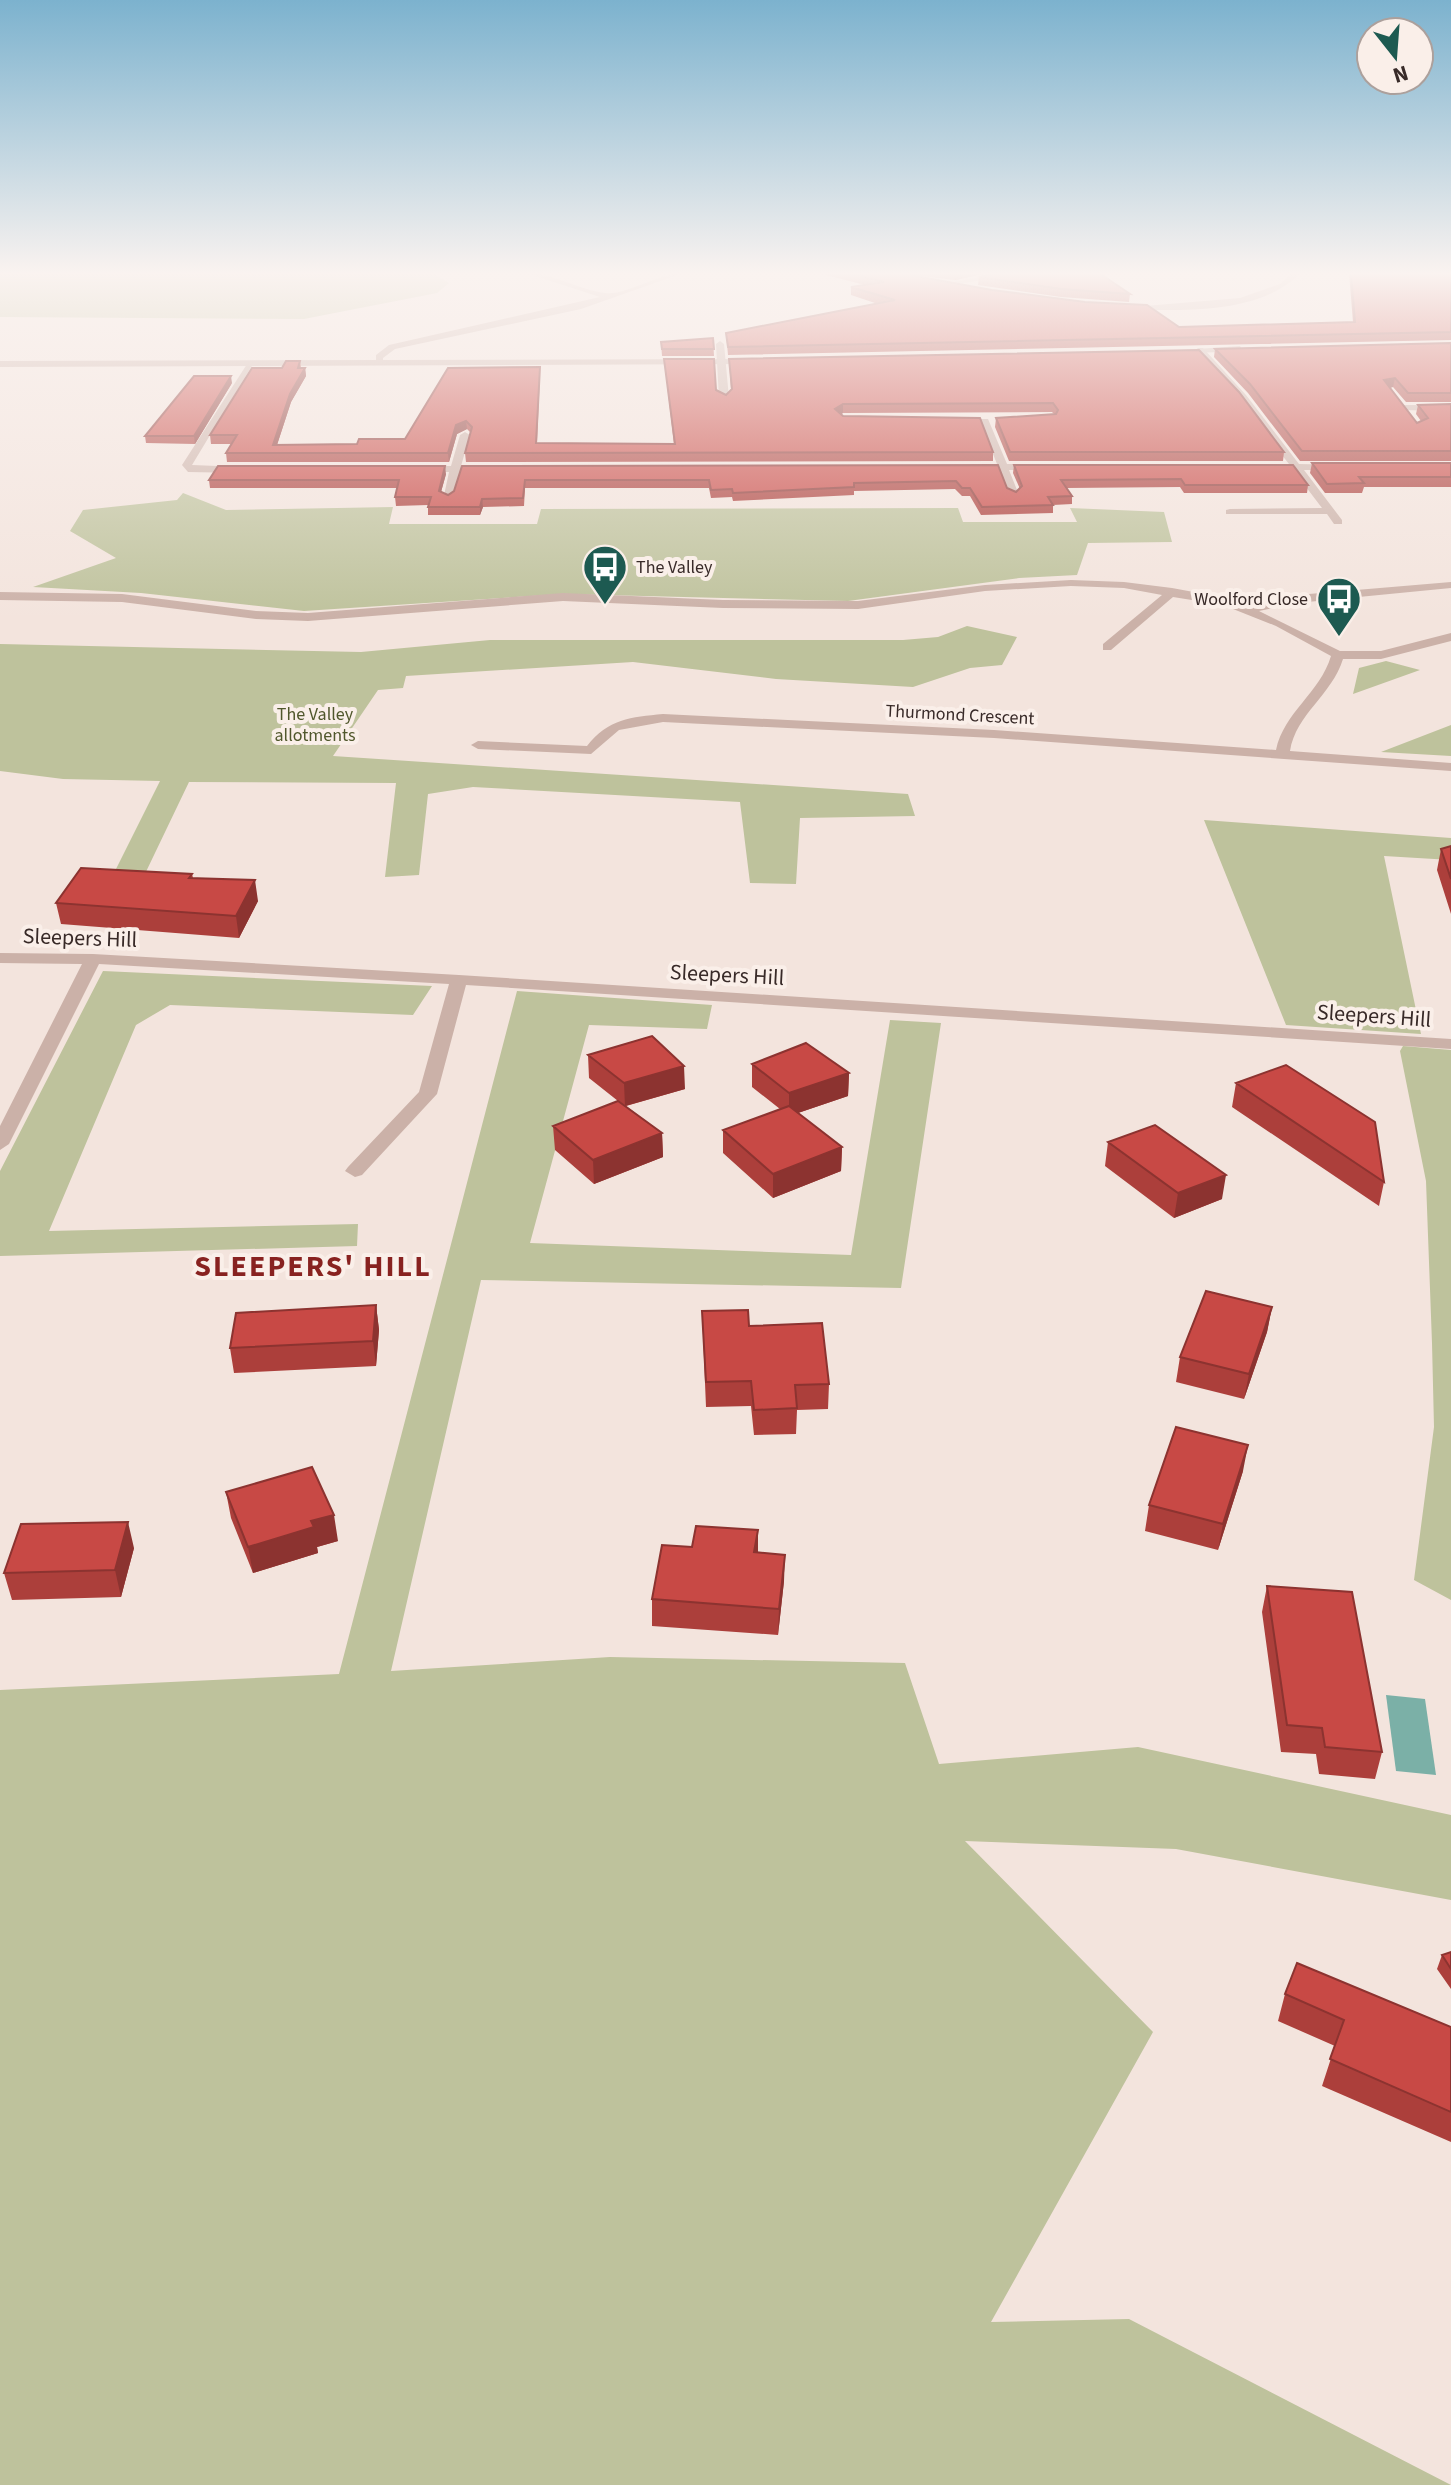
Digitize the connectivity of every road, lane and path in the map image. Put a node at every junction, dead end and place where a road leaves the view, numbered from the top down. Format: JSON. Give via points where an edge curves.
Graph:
{"nodes":[{"id":1,"x":234,"y":389,"type":"edge"},
{"id":2,"x":723,"y":389,"type":"edge"},
{"id":3,"x":1236,"y":389,"type":"edge"},
{"id":4,"x":724,"y":398,"type":"edge"},
{"id":5,"x":1451,"y":408,"type":"edge"},
{"id":6,"x":1410,"y":417,"type":"edge"},
{"id":7,"x":998,"y":420,"type":"edge"},
{"id":8,"x":942,"y":421,"type":"edge"},
{"id":9,"x":985,"y":421,"type":"junction"},
{"id":10,"x":465,"y":435,"type":"edge"},
{"id":11,"x":957,"y":467,"type":"edge"},
{"id":12,"x":1004,"y":467,"type":"junction"},
{"id":13,"x":1050,"y":467,"type":"edge"},
{"id":14,"x":1250,"y":467,"type":"edge"},
{"id":15,"x":1296,"y":467,"type":"junction"},
{"id":16,"x":1358,"y":467,"type":"edge"},
{"id":17,"x":502,"y":468,"type":"edge"},
{"id":18,"x":409,"y":469,"type":"edge"},
{"id":19,"x":455,"y":469,"type":"junction"},
{"id":20,"x":254,"y":470,"type":"edge"},
{"id":21,"x":1014,"y":495,"type":"edge"},
{"id":22,"x":447,"y":498,"type":"edge"},
{"id":23,"x":1330,"y":511,"type":"junction"},
{"id":24,"x":1230,"y":512,"type":"dead end"},
{"id":25,"x":1338,"y":522,"type":"dead end"},
{"id":26,"x":1451,"y":585,"type":"edge"},
{"id":27,"x":1172,"y":592,"type":"junction"},
{"id":28,"x":0,"y":596,"type":"edge"},
{"id":29,"x":1247,"y":610,"type":"junction"},
{"id":30,"x":1451,"y":637,"type":"edge"},
{"id":31,"x":1107,"y":647,"type":"dead end"},
{"id":32,"x":1338,"y":655,"type":"junction"},
{"id":33,"x":478,"y":745,"type":"dead end"},
{"id":34,"x":1282,"y":756,"type":"junction"},
{"id":35,"x":1451,"y":767,"type":"edge"},
{"id":36,"x":0,"y":958,"type":"edge"},
{"id":37,"x":93,"y":959,"type":"junction"},
{"id":38,"x":459,"y":980,"type":"junction"},
{"id":39,"x":1451,"y":1044,"type":"edge"},
{"id":40,"x":0,"y":1144,"type":"edge"},
{"id":41,"x":355,"y":1171,"type":"dead end"}],
"edges":[{"from":1,"to":20,"type":"street","via":[[187,465],[192,470]]},
{"from":2,"to":4,"type":"street"},
{"from":3,"to":15,"type":"street"},
{"from":5,"to":6,"type":"street","via":[[1398,404]]},
{"from":7,"to":9,"type":"street"},
{"from":8,"to":9,"type":"street"},
{"from":9,"to":12,"type":"street"},
{"from":10,"to":19,"type":"street"},
{"from":11,"to":12,"type":"street"},
{"from":12,"to":13,"type":"street"},
{"from":12,"to":21,"type":"street"},
{"from":14,"to":15,"type":"street"},
{"from":15,"to":16,"type":"street"},
{"from":15,"to":23,"type":"street"},
{"from":17,"to":19,"type":"street"},
{"from":18,"to":19,"type":"street"},
{"from":19,"to":22,"type":"street"},
{"from":23,"to":24,"type":"street"},
{"from":23,"to":25,"type":"street"},
{"from":26,"to":29,"type":"street","via":[[1288,600]]},
{"from":27,"to":28,"type":"street","via":[[1124,585],[1021,584],[822,606],[563,597],[283,617],[122,598]]},
{"from":27,"to":29,"type":"street"},
{"from":27,"to":31,"type":"street"},
{"from":29,"to":32,"type":"street"},
{"from":30,"to":32,"type":"street","via":[[1381,655]]},
{"from":32,"to":34,"type":"street","via":[[1323,693],[1292,721]]},
{"from":33,"to":34,"type":"street","name":"Thurmond Crescent","via":[[591,750],[605,730],[619,722],[663,718],[994,734]]},
{"from":34,"to":35,"type":"street","name":"Thurmond Crescent"},
{"from":36,"to":37,"type":"street","name":"Sleepers Hill"},
{"from":37,"to":38,"type":"street","name":"Sleepers Hill"},
{"from":37,"to":40,"type":"street"},
{"from":38,"to":39,"type":"street","name":"Sleepers Hill"},
{"from":38,"to":41,"type":"street","via":[[428,1094]]}]}
